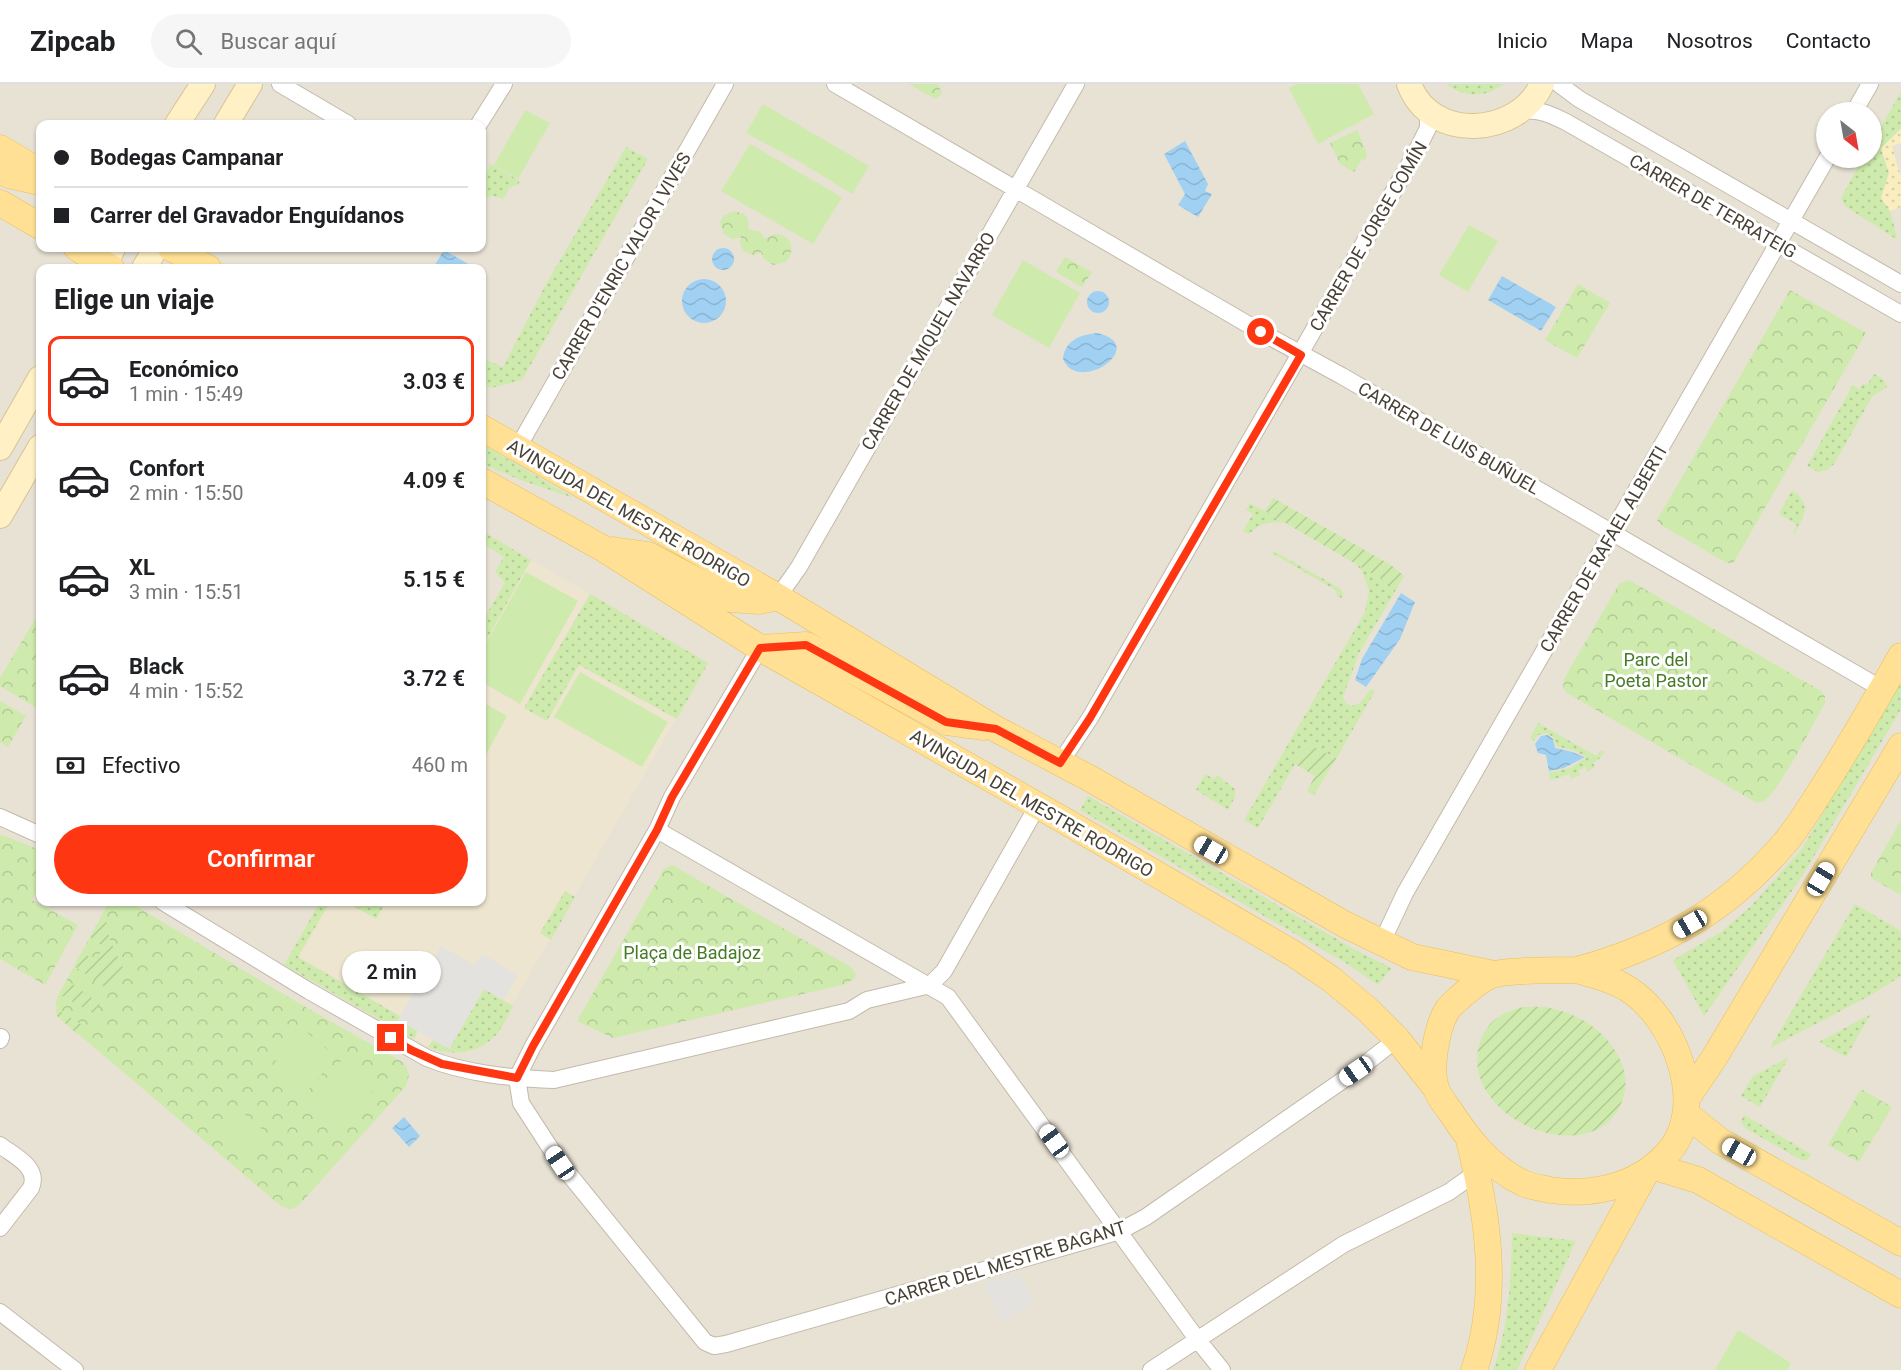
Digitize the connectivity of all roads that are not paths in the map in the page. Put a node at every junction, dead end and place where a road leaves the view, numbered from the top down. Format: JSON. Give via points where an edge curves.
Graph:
{"nodes":[{"id":1,"x":203,"y":84,"type":"edge"},
{"id":2,"x":250,"y":84,"type":"edge"},
{"id":3,"x":280,"y":84,"type":"edge"},
{"id":4,"x":504,"y":84,"type":"edge"},
{"id":5,"x":725,"y":84,"type":"edge"},
{"id":6,"x":835,"y":84,"type":"edge"},
{"id":7,"x":1076,"y":84,"type":"edge"},
{"id":8,"x":1409,"y":84,"type":"edge"},
{"id":9,"x":1542,"y":84,"type":"edge"},
{"id":10,"x":1559,"y":84,"type":"edge"},
{"id":11,"x":1870,"y":84,"type":"edge"},
{"id":12,"x":1860,"y":102,"type":"edge"},
{"id":13,"x":1428,"y":110,"type":"junction"},
{"id":14,"x":1521,"y":111,"type":"junction"},
{"id":15,"x":180,"y":120,"type":"edge"},
{"id":16,"x":228,"y":120,"type":"edge"},
{"id":17,"x":341,"y":120,"type":"edge"},
{"id":18,"x":482,"y":120,"type":"edge"},
{"id":19,"x":0,"y":148,"type":"edge"},
{"id":20,"x":1821,"y":168,"type":"edge"},
{"id":21,"x":36,"y":169,"type":"edge"},
{"id":22,"x":0,"y":171,"type":"edge"},
{"id":23,"x":36,"y":181,"type":"edge"},
{"id":24,"x":1016,"y":188,"type":"junction"},
{"id":25,"x":0,"y":203,"type":"edge"},
{"id":26,"x":1791,"y":221,"type":"junction"},
{"id":27,"x":36,"y":224,"type":"edge"},
{"id":28,"x":1778,"y":243,"type":"junction"},
{"id":29,"x":86,"y":252,"type":"edge"},
{"id":30,"x":178,"y":252,"type":"edge"},
{"id":31,"x":108,"y":262,"type":"edge"},
{"id":32,"x":201,"y":264,"type":"edge"},
{"id":33,"x":1901,"y":284,"type":"edge"},
{"id":34,"x":1901,"y":314,"type":"edge"},
{"id":35,"x":1301,"y":355,"type":"junction"},
{"id":36,"x":36,"y":385,"type":"edge"},
{"id":37,"x":486,"y":430,"type":"edge"},
{"id":38,"x":0,"y":448,"type":"edge"},
{"id":39,"x":517,"y":449,"type":"junction"},
{"id":40,"x":36,"y":454,"type":"edge"},
{"id":41,"x":486,"y":483,"type":"edge"},
{"id":42,"x":0,"y":516,"type":"edge"},
{"id":43,"x":1612,"y":534,"type":"junction"},
{"id":44,"x":604,"y":549,"type":"junction"},
{"id":45,"x":777,"y":597,"type":"junction"},
{"id":46,"x":760,"y":648,"type":"junction"},
{"id":47,"x":1901,"y":656,"type":"edge"},
{"id":48,"x":1882,"y":689,"type":"junction"},
{"id":49,"x":996,"y":729,"type":"junction"},
{"id":50,"x":1901,"y":746,"type":"edge"},
{"id":51,"x":1060,"y":763,"type":"junction"},
{"id":52,"x":1038,"y":805,"type":"junction"},
{"id":53,"x":0,"y":817,"type":"edge"},
{"id":54,"x":657,"y":830,"type":"junction"},
{"id":55,"x":36,"y":833,"type":"edge"},
{"id":56,"x":169,"y":906,"type":"edge"},
{"id":57,"x":1382,"y":942,"type":"junction"},
{"id":58,"x":1577,"y":970,"type":"junction"},
{"id":59,"x":1494,"y":974,"type":"junction"},
{"id":60,"x":930,"y":985,"type":"junction"},
{"id":61,"x":1397,"y":1039,"type":"junction"},
{"id":62,"x":517,"y":1078,"type":"junction"},
{"id":63,"x":1435,"y":1087,"type":"junction"},
{"id":64,"x":1687,"y":1106,"type":"junction"},
{"id":65,"x":1469,"y":1140,"type":"junction"},
{"id":66,"x":0,"y":1145,"type":"edge"},
{"id":67,"x":1650,"y":1170,"type":"junction"},
{"id":68,"x":1477,"y":1172,"type":"junction"},
{"id":69,"x":0,"y":1228,"type":"edge"},
{"id":70,"x":1120,"y":1231,"type":"junction"},
{"id":71,"x":1901,"y":1243,"type":"edge"},
{"id":72,"x":1901,"y":1295,"type":"edge"},
{"id":73,"x":0,"y":1312,"type":"edge"},
{"id":74,"x":1197,"y":1339,"type":"junction"},
{"id":75,"x":75,"y":1370,"type":"edge"},
{"id":76,"x":1152,"y":1370,"type":"edge"},
{"id":77,"x":1222,"y":1370,"type":"edge"},
{"id":78,"x":1474,"y":1370,"type":"edge"},
{"id":79,"x":1538,"y":1370,"type":"edge"}],
"edges":[{"from":1,"to":15,"type":"street"},
{"from":2,"to":16,"type":"street"},
{"from":3,"to":17,"type":"street"},
{"from":4,"to":18,"type":"street"},
{"from":5,"to":39,"type":"street","name":"CARRER D'ENRIC VALOR I VIVES"},
{"from":6,"to":24,"type":"street","name":"CARRER DE LUIS BUÑUEL"},
{"from":7,"to":24,"type":"street","name":"CARRER DE MIQUEL NAVARRO"},
{"from":8,"to":13,"type":"street"},
{"from":9,"to":14,"type":"street"},
{"from":10,"to":26,"type":"street","name":"CARRER DE TERRATEIG"},
{"from":11,"to":12,"type":"street"},
{"from":13,"to":14,"type":"street","via":[[1453,124],[1472,127],[1496,124]]},
{"from":13,"to":35,"type":"street","name":"CARRER DE JORGE COMÍN","via":[[1425,136]]},
{"from":14,"to":28,"type":"street","name":"CARRER DE TERRATEIG","via":[[1546,112],[1566,122]]},
{"from":19,"to":21,"type":"main road"},
{"from":20,"to":26,"type":"street","name":"CARRER DE RAFAEL ALBERTI"},
{"from":22,"to":23,"type":"main road"},
{"from":24,"to":35,"type":"street","name":"CARRER DE LUIS BUÑUEL"},
{"from":24,"to":45,"type":"street","name":"CARRER DE MIQUEL NAVARRO","via":[[799,567]]},
{"from":25,"to":27,"type":"main road"},
{"from":26,"to":28,"type":"street","name":"CARRER DE RAFAEL ALBERTI"},
{"from":26,"to":33,"type":"street","name":"CARRER DE TERRATEIG"},
{"from":28,"to":34,"type":"street","name":"CARRER DE TERRATEIG"},
{"from":28,"to":43,"type":"street","name":"CARRER DE RAFAEL ALBERTI"},
{"from":29,"to":31,"type":"main road"},
{"from":30,"to":32,"type":"main road"},
{"from":35,"to":43,"type":"street","name":"CARRER DE LUIS BUÑUEL"},
{"from":35,"to":51,"type":"street","name":"CARRER DE JORGE COMÍN"},
{"from":36,"to":38,"type":"street"},
{"from":37,"to":39,"type":"main road","name":"AVINGUDA DEL MESTRE RODRIGO"},
{"from":39,"to":45,"type":"main road","name":"AVINGUDA DEL MESTRE RODRIGO"},
{"from":40,"to":42,"type":"street"},
{"from":41,"to":44,"type":"main road","name":"AVINGUDA DEL MESTRE RODRIGO"},
{"from":43,"to":48,"type":"street","name":"CARRER DE LUIS BUÑUEL"},
{"from":43,"to":57,"type":"street","name":"CARRER DE RAFAEL ALBERTI","via":[[1411,882]]},
{"from":44,"to":45,"type":"main road","name":"AVINGUDA DEL MESTRE RODRIGO","via":[[648,555],[731,599],[759,601]]},
{"from":44,"to":46,"type":"main road","name":"AVINGUDA DEL MESTRE RODRIGO"},
{"from":45,"to":49,"type":"main road","name":"AVINGUDA DEL MESTRE RODRIGO"},
{"from":46,"to":49,"type":"main road","via":[[806,645],[946,722]]},
{"from":46,"to":52,"type":"main road","name":"AVINGUDA DEL MESTRE RODRIGO"},
{"from":46,"to":54,"type":"street","via":[[672,797]]},
{"from":47,"to":48,"type":"main road"},
{"from":48,"to":58,"type":"main road","via":[[1806,813],[1762,868],[1713,909],[1656,943],[1616,960]]},
{"from":49,"to":51,"type":"main road","name":"AVINGUDA DEL MESTRE RODRIGO"},
{"from":50,"to":64,"type":"main road"},
{"from":51,"to":57,"type":"main road","name":"AVINGUDA DEL MESTRE RODRIGO","via":[[1281,890]]},
{"from":52,"to":60,"type":"street","via":[[944,971]]},
{"from":52,"to":61,"type":"main road","name":"AVINGUDA DEL MESTRE RODRIGO","via":[[1294,954],[1354,997]]},
{"from":53,"to":55,"type":"street"},
{"from":54,"to":60,"type":"street"},
{"from":54,"to":62,"type":"street"},
{"from":56,"to":62,"type":"street","via":[[411,1050],[442,1064]]},
{"from":57,"to":59,"type":"main road","name":"AVINGUDA DEL MESTRE RODRIGO","via":[[1418,959]]},
{"from":58,"to":59,"type":"main road"},
{"from":58,"to":64,"type":"main road","via":[[1628,989],[1647,1006],[1680,1061]]},
{"from":59,"to":63,"type":"main road","via":[[1469,988],[1448,1009],[1434,1057]]},
{"from":60,"to":62,"type":"street","via":[[867,1000],[849,1011],[579,1075],[554,1080]]},
{"from":60,"to":70,"type":"street","via":[[948,997]]},
{"from":61,"to":63,"type":"main road","name":"AVINGUDA DEL MESTRE RODRIGO"},
{"from":61,"to":70,"type":"street","name":"CARRER DEL MESTRE BAGANT","via":[[1328,1091]]},
{"from":62,"to":70,"type":"street","name":"CARRER DEL MESTRE BAGANT","via":[[521,1103],[560,1163],[705,1342],[714,1346]]},
{"from":63,"to":65,"type":"main road","name":"AVINGUDA DEL MESTRE RODRIGO"},
{"from":64,"to":67,"type":"main road","via":[[1684,1128],[1669,1153]]},
{"from":64,"to":71,"type":"main road","via":[[1720,1141]]},
{"from":65,"to":67,"type":"main road","via":[[1524,1184],[1543,1189],[1603,1189]]},
{"from":65,"to":68,"type":"main road"},
{"from":66,"to":69,"type":"street","via":[[28,1167],[34,1181]]},
{"from":67,"to":72,"type":"main road","via":[[1698,1180]]},
{"from":67,"to":79,"type":"main road"},
{"from":68,"to":74,"type":"street","via":[[1449,1192],[1344,1244]]},
{"from":68,"to":78,"type":"main road","via":[[1489,1276]]},
{"from":70,"to":74,"type":"street"},
{"from":73,"to":75,"type":"street"},
{"from":74,"to":76,"type":"street"},
{"from":74,"to":77,"type":"street"}]}
